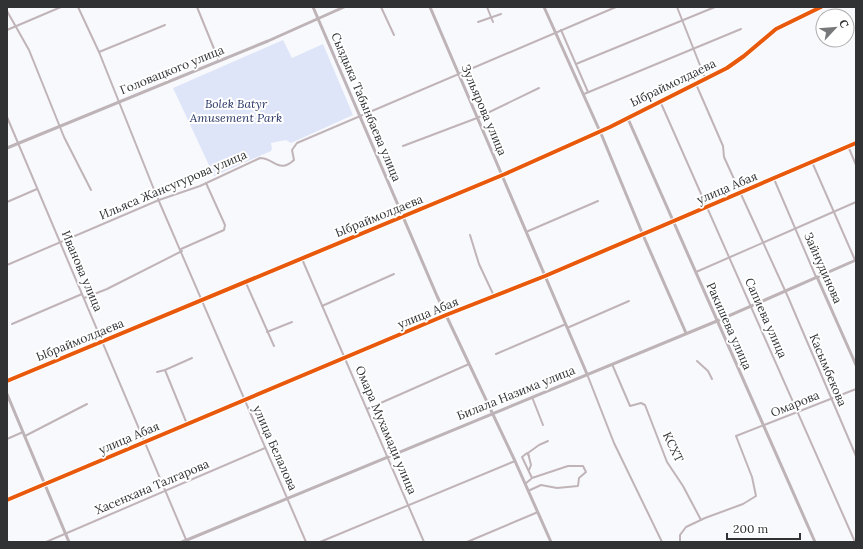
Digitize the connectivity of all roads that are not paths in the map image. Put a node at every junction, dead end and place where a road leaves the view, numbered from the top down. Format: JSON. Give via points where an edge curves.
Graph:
{"nodes":[{"id":1,"x":61,"y":7,"type":"edge"},
{"id":2,"x":78,"y":7,"type":"edge"},
{"id":3,"x":197,"y":7,"type":"edge"},
{"id":4,"x":313,"y":7,"type":"edge"},
{"id":5,"x":344,"y":7,"type":"edge"},
{"id":6,"x":381,"y":7,"type":"edge"},
{"id":7,"x":430,"y":7,"type":"edge"},
{"id":8,"x":487,"y":7,"type":"edge"},
{"id":9,"x":544,"y":7,"type":"edge"},
{"id":10,"x":616,"y":7,"type":"edge"},
{"id":11,"x":677,"y":7,"type":"edge"},
{"id":12,"x":715,"y":7,"type":"edge"},
{"id":13,"x":821,"y":7,"type":"edge"},
{"id":14,"x":7,"y":11,"type":"edge"},
{"id":15,"x":501,"y":14,"type":"dead end"},
{"id":16,"x":491,"y":17,"type":"junction"},
{"id":17,"x":318,"y":18,"type":"junction"},
{"id":18,"x":682,"y":20,"type":"junction"},
{"id":19,"x":478,"y":22,"type":"dead end"},
{"id":20,"x":493,"y":22,"type":"dead end"},
{"id":21,"x":165,"y":25,"type":"dead end"},
{"id":22,"x":16,"y":26,"type":"junction"},
{"id":23,"x":741,"y":29,"type":"dead end"},
{"id":24,"x":7,"y":30,"type":"edge"},
{"id":25,"x":561,"y":30,"type":"junction"},
{"id":26,"x":555,"y":32,"type":"junction"},
{"id":27,"x":394,"y":35,"type":"dead end"},
{"id":28,"x":694,"y":48,"type":"junction"},
{"id":29,"x":99,"y":52,"type":"junction"},
{"id":30,"x":219,"y":61,"type":"junction"},
{"id":31,"x":576,"y":64,"type":"junction"},
{"id":32,"x":459,"y":73,"type":"junction"},
{"id":33,"x":705,"y":79,"type":"junction"},
{"id":34,"x":696,"y":84,"type":"junction"},
{"id":35,"x":538,"y":88,"type":"dead end"},
{"id":36,"x":588,"y":92,"type":"junction"},
{"id":37,"x":582,"y":95,"type":"junction"},
{"id":38,"x":660,"y":101,"type":"junction"},
{"id":39,"x":119,"y":102,"type":"junction"},
{"id":40,"x":360,"y":116,"type":"junction"},
{"id":41,"x":7,"y":117,"type":"edge"},
{"id":42,"x":477,"y":118,"type":"junction"},
{"id":43,"x":627,"y":118,"type":"junction"},
{"id":44,"x":60,"y":126,"type":"junction"},
{"id":45,"x":600,"y":131,"type":"junction"},
{"id":46,"x":856,"y":143,"type":"edge"},
{"id":47,"x":18,"y":144,"type":"junction"},
{"id":48,"x":403,"y":146,"type":"dead end"},
{"id":49,"x":848,"y":146,"type":"junction"},
{"id":50,"x":7,"y":148,"type":"edge"},
{"id":51,"x":812,"y":162,"type":"junction"},
{"id":52,"x":856,"y":165,"type":"edge"},
{"id":53,"x":502,"y":175,"type":"junction"},
{"id":54,"x":774,"y":179,"type":"junction"},
{"id":55,"x":206,"y":183,"type":"junction"},
{"id":56,"x":37,"y":189,"type":"junction"},
{"id":57,"x":91,"y":190,"type":"dead end"},
{"id":58,"x":741,"y":193,"type":"junction"},
{"id":59,"x":159,"y":200,"type":"junction"},
{"id":60,"x":598,"y":201,"type":"dead end"},
{"id":61,"x":7,"y":202,"type":"edge"},
{"id":62,"x":856,"y":202,"type":"edge"},
{"id":63,"x":708,"y":207,"type":"junction"},
{"id":64,"x":834,"y":212,"type":"junction"},
{"id":65,"x":404,"y":216,"type":"junction"},
{"id":66,"x":674,"y":222,"type":"junction"},
{"id":67,"x":796,"y":228,"type":"junction"},
{"id":68,"x":526,"y":232,"type":"junction"},
{"id":69,"x":470,"y":235,"type":"dead end"},
{"id":70,"x":643,"y":235,"type":"junction"},
{"id":71,"x":60,"y":242,"type":"junction"},
{"id":72,"x":763,"y":243,"type":"junction"},
{"id":73,"x":182,"y":250,"type":"junction"},
{"id":74,"x":730,"y":258,"type":"junction"},
{"id":75,"x":302,"y":259,"type":"junction"},
{"id":76,"x":856,"y":261,"type":"edge"},
{"id":77,"x":7,"y":265,"type":"edge"},
{"id":78,"x":696,"y":272,"type":"junction"},
{"id":79,"x":394,"y":274,"type":"dead end"},
{"id":80,"x":545,"y":276,"type":"junction"},
{"id":81,"x":817,"y":277,"type":"junction"},
{"id":82,"x":246,"y":283,"type":"junction"},
{"id":83,"x":785,"y":292,"type":"junction"},
{"id":84,"x":82,"y":294,"type":"junction"},
{"id":85,"x":495,"y":297,"type":"junction"},
{"id":86,"x":84,"y":298,"type":"junction"},
{"id":87,"x":203,"y":300,"type":"junction"},
{"id":88,"x":628,"y":301,"type":"dead end"},
{"id":89,"x":322,"y":306,"type":"junction"},
{"id":90,"x":750,"y":306,"type":"junction"},
{"id":91,"x":446,"y":315,"type":"junction"},
{"id":92,"x":717,"y":321,"type":"junction"},
{"id":93,"x":292,"y":322,"type":"dead end"},
{"id":94,"x":12,"y":324,"type":"dead end"},
{"id":95,"x":566,"y":324,"type":"junction"},
{"id":96,"x":567,"y":328,"type":"junction"},
{"id":97,"x":267,"y":332,"type":"junction"},
{"id":98,"x":686,"y":333,"type":"junction"},
{"id":99,"x":102,"y":341,"type":"junction"},
{"id":100,"x":274,"y":346,"type":"dead end"},
{"id":101,"x":496,"y":354,"type":"dead end"},
{"id":102,"x":192,"y":358,"type":"dead end"},
{"id":103,"x":345,"y":358,"type":"junction"},
{"id":104,"x":697,"y":361,"type":"dead end"},
{"id":105,"x":469,"y":364,"type":"junction"},
{"id":106,"x":612,"y":364,"type":"junction"},
{"id":107,"x":856,"y":365,"type":"edge"},
{"id":108,"x":165,"y":370,"type":"junction"},
{"id":109,"x":156,"y":372,"type":"dead end"},
{"id":110,"x":586,"y":374,"type":"junction"},
{"id":111,"x":712,"y":379,"type":"dead end"},
{"id":112,"x":7,"y":381,"type":"edge"},
{"id":113,"x":856,"y":389,"type":"edge"},
{"id":114,"x":7,"y":394,"type":"edge"},
{"id":115,"x":531,"y":396,"type":"junction"},
{"id":116,"x":831,"y":399,"type":"junction"},
{"id":117,"x":244,"y":400,"type":"junction"},
{"id":118,"x":87,"y":404,"type":"dead end"},
{"id":119,"x":367,"y":409,"type":"junction"},
{"id":120,"x":492,"y":412,"type":"junction"},
{"id":121,"x":798,"y":413,"type":"junction"},
{"id":122,"x":187,"y":424,"type":"junction"},
{"id":123,"x":543,"y":425,"type":"dead end"},
{"id":124,"x":763,"y":426,"type":"junction"},
{"id":125,"x":23,"y":432,"type":"junction"},
{"id":126,"x":25,"y":436,"type":"junction"},
{"id":127,"x":7,"y":439,"type":"edge"},
{"id":128,"x":548,"y":441,"type":"dead end"},
{"id":129,"x":144,"y":442,"type":"junction"},
{"id":130,"x":265,"y":448,"type":"junction"},
{"id":131,"x":387,"y":456,"type":"junction"},
{"id":132,"x":529,"y":456,"type":"junction"},
{"id":133,"x":856,"y":456,"type":"edge"},
{"id":134,"x":515,"y":461,"type":"junction"},
{"id":135,"x":529,"y":471,"type":"junction"},
{"id":136,"x":45,"y":484,"type":"junction"},
{"id":137,"x":525,"y":484,"type":"junction"},
{"id":138,"x":528,"y":491,"type":"junction"},
{"id":139,"x":165,"y":492,"type":"junction"},
{"id":140,"x":287,"y":498,"type":"junction"},
{"id":141,"x":7,"y":500,"type":"edge"},
{"id":142,"x":408,"y":505,"type":"junction"},
{"id":143,"x":538,"y":512,"type":"junction"},
{"id":144,"x":701,"y":520,"type":"junction"},
{"id":145,"x":65,"y":534,"type":"junction"},
{"id":146,"x":186,"y":541,"type":"edge"},
{"id":147,"x":46,"y":542,"type":"edge"},
{"id":148,"x":69,"y":542,"type":"edge"},
{"id":149,"x":182,"y":542,"type":"edge"},
{"id":150,"x":306,"y":542,"type":"edge"},
{"id":151,"x":320,"y":542,"type":"edge"},
{"id":152,"x":424,"y":542,"type":"edge"},
{"id":153,"x":467,"y":542,"type":"edge"},
{"id":154,"x":551,"y":542,"type":"edge"},
{"id":155,"x":662,"y":542,"type":"edge"},
{"id":156,"x":680,"y":542,"type":"edge"},
{"id":157,"x":815,"y":542,"type":"edge"},
{"id":158,"x":855,"y":542,"type":"edge"}],
"edges":[{"from":1,"to":22,"type":"street"},
{"from":2,"to":29,"type":"street","name":"улица Белалова"},
{"from":3,"to":30,"type":"street"},
{"from":4,"to":17,"type":"street","name":"Сыздыка Табынбаева улица"},
{"from":5,"to":17,"type":"street","name":"Головацкого улица"},
{"from":6,"to":27,"type":"street"},
{"from":7,"to":32,"type":"street","name":"Зульярова улица"},
{"from":8,"to":16,"type":"street"},
{"from":9,"to":26,"type":"street"},
{"from":10,"to":25,"type":"street","name":"Ильяса Жансугурова улица"},
{"from":11,"to":18,"type":"street"},
{"from":12,"to":18,"type":"street"},
{"from":13,"to":33,"type":"street","name":"Ыбраймолдаева","via":[[776,29],[731,65]]},
{"from":14,"to":22,"type":"street"},
{"from":15,"to":16,"type":"street"},
{"from":16,"to":19,"type":"street"},
{"from":16,"to":20,"type":"street"},
{"from":17,"to":30,"type":"street","name":"Головацкого улица"},
{"from":17,"to":40,"type":"street","name":"Сыздыка Табынбаева улица"},
{"from":18,"to":28,"type":"street"},
{"from":18,"to":31,"type":"street"},
{"from":21,"to":29,"type":"street"},
{"from":22,"to":24,"type":"street"},
{"from":22,"to":44,"type":"street","via":[[29,50]]},
{"from":23,"to":28,"type":"street"},
{"from":25,"to":26,"type":"street","name":"Ильяса Жансугурова улица"},
{"from":25,"to":31,"type":"street"},
{"from":26,"to":32,"type":"street","name":"Ильяса Жансугурова улица"},
{"from":26,"to":37,"type":"street"},
{"from":28,"to":33,"type":"street"},
{"from":28,"to":36,"type":"street"},
{"from":29,"to":39,"type":"street","name":"улица Белалова"},
{"from":30,"to":39,"type":"street","name":"Головацкого улица"},
{"from":31,"to":36,"type":"street"},
{"from":32,"to":40,"type":"street","name":"Ильяса Жансугурова улица"},
{"from":32,"to":42,"type":"street","name":"Зульярова улица"},
{"from":33,"to":34,"type":"street","name":"Ыбраймолдаева"},
{"from":34,"to":38,"type":"street","name":"Ыбраймолдаева"},
{"from":34,"to":58,"type":"street","name":"Касымбекова"},
{"from":35,"to":42,"type":"street"},
{"from":36,"to":37,"type":"street"},
{"from":37,"to":45,"type":"street"},
{"from":38,"to":43,"type":"street","name":"Ыбраймолдаева"},
{"from":38,"to":63,"type":"street","name":"Сапиева улица"},
{"from":39,"to":44,"type":"street","name":"Головацкого улица"},
{"from":39,"to":59,"type":"street","name":"улица Белалова"},
{"from":40,"to":55,"type":"street","name":"Ильяса Жансугурова улица","via":[[297,143],[292,150],[294,160],[286,165],[277,165],[260,158]]},
{"from":40,"to":65,"type":"street","name":"Сыздыка Табынбаева улица"},
{"from":41,"to":47,"type":"street","name":"Иванова улица"},
{"from":42,"to":48,"type":"street"},
{"from":42,"to":53,"type":"street","name":"Зульярова улица"},
{"from":43,"to":45,"type":"street","name":"Ыбраймолдаева"},
{"from":43,"to":66,"type":"street","name":"Ракишева улица"},
{"from":44,"to":47,"type":"street","name":"Головацкого улица"},
{"from":44,"to":57,"type":"street"},
{"from":45,"to":53,"type":"street","name":"Ыбраймолдаева"},
{"from":45,"to":70,"type":"street"},
{"from":46,"to":49,"type":"street","name":"улица Абая"},
{"from":47,"to":50,"type":"street","name":"Головацкого улица"},
{"from":47,"to":56,"type":"street","name":"Иванова улица"},
{"from":49,"to":51,"type":"street","name":"улица Абая"},
{"from":49,"to":52,"type":"street"},
{"from":51,"to":54,"type":"street","name":"улица Абая"},
{"from":51,"to":64,"type":"street"},
{"from":53,"to":65,"type":"street","name":"Ыбраймолдаева"},
{"from":53,"to":68,"type":"street","name":"Зульярова улица"},
{"from":54,"to":58,"type":"street","name":"улица Абая"},
{"from":54,"to":67,"type":"street","name":"Зайнудинова"},
{"from":55,"to":59,"type":"street","name":"Ильяса Жансугурова улица"},
{"from":55,"to":73,"type":"street","via":[[225,226],[224,230]]},
{"from":56,"to":61,"type":"street"},
{"from":56,"to":71,"type":"street","name":"Иванова улица"},
{"from":58,"to":63,"type":"street","name":"улица Абая"},
{"from":58,"to":72,"type":"street","name":"Касымбекова"},
{"from":59,"to":71,"type":"street","name":"Ильяса Жансугурова улица"},
{"from":59,"to":73,"type":"street","name":"улица Белалова"},
{"from":60,"to":68,"type":"street"},
{"from":62,"to":64,"type":"street"},
{"from":63,"to":66,"type":"street","name":"улица Абая"},
{"from":63,"to":74,"type":"street","name":"Сапиева улица"},
{"from":64,"to":67,"type":"street"},
{"from":64,"to":76,"type":"street"},
{"from":65,"to":75,"type":"street","name":"Ыбраймолдаева"},
{"from":65,"to":91,"type":"street","name":"Сыздыка Табынбаева улица"},
{"from":66,"to":70,"type":"street","name":"улица Абая"},
{"from":66,"to":78,"type":"street","name":"Ракишева улица"},
{"from":67,"to":72,"type":"street"},
{"from":67,"to":81,"type":"street","name":"Зайнудинова"},
{"from":68,"to":80,"type":"street","name":"Зульярова улица"},
{"from":69,"to":85,"type":"street","via":[[479,264]]},
{"from":70,"to":80,"type":"street","name":"улица Абая"},
{"from":70,"to":98,"type":"street"},
{"from":71,"to":77,"type":"street","name":"Ильяса Жансугурова улица"},
{"from":71,"to":84,"type":"street","name":"Иванова улица"},
{"from":72,"to":74,"type":"street"},
{"from":72,"to":83,"type":"street","name":"Касымбекова"},
{"from":73,"to":86,"type":"street","via":[[107,289]]},
{"from":73,"to":87,"type":"street","name":"улица Белалова"},
{"from":74,"to":78,"type":"street"},
{"from":74,"to":90,"type":"street","name":"Сапиева улица"},
{"from":75,"to":82,"type":"street","name":"Ыбраймолдаева"},
{"from":75,"to":89,"type":"street","name":"Омара Мухамади улица"},
{"from":76,"to":81,"type":"street","name":"Билала Назима улица"},
{"from":78,"to":92,"type":"street","name":"Ракишева улица"},
{"from":79,"to":89,"type":"street"},
{"from":80,"to":85,"type":"street","name":"улица Абая"},
{"from":80,"to":95,"type":"street","name":"Зульярова улица"},
{"from":81,"to":83,"type":"street","name":"Билала Назима улица"},
{"from":81,"to":107,"type":"street","name":"Зайнудинова"},
{"from":82,"to":87,"type":"street","name":"Ыбраймолдаева"},
{"from":82,"to":97,"type":"street"},
{"from":83,"to":90,"type":"street","name":"Билала Назима улица"},
{"from":83,"to":116,"type":"street","name":"Касымбекова"},
{"from":84,"to":86,"type":"street","name":"Иванова улица"},
{"from":84,"to":94,"type":"street"},
{"from":85,"to":91,"type":"street","name":"улица Абая"},
{"from":86,"to":99,"type":"street","name":"Иванова улица"},
{"from":87,"to":99,"type":"street","name":"Ыбраймолдаева"},
{"from":87,"to":117,"type":"street","name":"улица Белалова"},
{"from":88,"to":96,"type":"street"},
{"from":89,"to":103,"type":"street","name":"Омара Мухамади улица"},
{"from":90,"to":92,"type":"street","name":"Билала Назима улица"},
{"from":90,"to":121,"type":"street","name":"Сапиева улица"},
{"from":91,"to":103,"type":"street","name":"улица Абая"},
{"from":91,"to":105,"type":"street","name":"Сыздыка Табынбаева улица"},
{"from":92,"to":98,"type":"street","name":"Билала Назима улица"},
{"from":92,"to":124,"type":"street","name":"Ракишева улица"},
{"from":93,"to":97,"type":"street"},
{"from":95,"to":96,"type":"street","name":"Зульярова улица"},
{"from":95,"to":101,"type":"street"},
{"from":96,"to":110,"type":"street","name":"Зульярова улица"},
{"from":97,"to":100,"type":"street"},
{"from":98,"to":106,"type":"street","name":"Билала Назима улица"},
{"from":99,"to":112,"type":"street","name":"Ыбраймолдаева"},
{"from":99,"to":129,"type":"street","name":"Иванова улица"},
{"from":102,"to":108,"type":"street"},
{"from":103,"to":117,"type":"street","name":"улица Абая"},
{"from":103,"to":119,"type":"street","name":"Омара Мухамади улица"},
{"from":104,"to":111,"type":"street","via":[[708,371]]},
{"from":105,"to":119,"type":"street"},
{"from":105,"to":120,"type":"street","name":"Сыздыка Табынбаева улица"},
{"from":106,"to":110,"type":"street","name":"Билала Назима улица"},
{"from":106,"to":144,"type":"street","name":"КСХТ","via":[[630,406],[641,403],[645,405],[667,462]]},
{"from":108,"to":109,"type":"street"},
{"from":108,"to":122,"type":"street"},
{"from":110,"to":115,"type":"street","name":"Билала Назима улица"},
{"from":110,"to":155,"type":"street","via":[[614,443]]},
{"from":113,"to":116,"type":"street","name":"Омарова"},
{"from":114,"to":125,"type":"street"},
{"from":115,"to":120,"type":"street","name":"Билала Назима улица"},
{"from":115,"to":123,"type":"street"},
{"from":116,"to":121,"type":"street","name":"Омарова"},
{"from":116,"to":133,"type":"street","name":"Касымбекова"},
{"from":117,"to":122,"type":"street","name":"улица Абая"},
{"from":117,"to":130,"type":"street","name":"улица Белалова"},
{"from":118,"to":126,"type":"street"},
{"from":119,"to":131,"type":"street","name":"Омара Мухамади улица"},
{"from":120,"to":131,"type":"street","name":"Билала Назима улица"},
{"from":120,"to":134,"type":"street","name":"Сыздыка Табынбаева улица"},
{"from":121,"to":124,"type":"street","name":"Омарова"},
{"from":121,"to":158,"type":"street","name":"Сапиева улица"},
{"from":122,"to":129,"type":"street","name":"улица Абая"},
{"from":124,"to":144,"type":"street","name":"Омарова","via":[[736,436],[752,477],[756,496],[734,508]]},
{"from":124,"to":157,"type":"street","name":"Ракишева улица"},
{"from":125,"to":126,"type":"street"},
{"from":125,"to":127,"type":"street"},
{"from":126,"to":136,"type":"street"},
{"from":128,"to":132,"type":"street","via":[[534,448],[528,453]]},
{"from":129,"to":136,"type":"street","name":"улица Абая"},
{"from":129,"to":139,"type":"street","name":"Иванова улица"},
{"from":130,"to":139,"type":"street","name":"Хасенхана Талгарова"},
{"from":130,"to":140,"type":"street","name":"улица Белалова"},
{"from":131,"to":140,"type":"street","name":"Билала Назима улица"},
{"from":131,"to":142,"type":"street","name":"Омара Мухамади улица"},
{"from":132,"to":135,"type":"street"},
{"from":132,"to":135,"type":"street","via":[[527,453],[522,457]]},
{"from":134,"to":137,"type":"street","name":"Сыздыка Табынбаева улица"},
{"from":134,"to":142,"type":"street"},
{"from":135,"to":137,"type":"street","via":[[532,480]]},
{"from":135,"to":138,"type":"street","via":[[534,479],[572,465],[583,466],[586,472],[574,488],[541,485]]},
{"from":136,"to":141,"type":"street","name":"улица Абая"},
{"from":136,"to":145,"type":"street"},
{"from":137,"to":138,"type":"street","name":"Сыздыка Табынбаева улица"},
{"from":138,"to":143,"type":"street","name":"Сыздыка Табынбаева улица"},
{"from":139,"to":145,"type":"street","name":"Хасенхана Талгарова"},
{"from":139,"to":146,"type":"street","name":"Иванова улица"},
{"from":140,"to":146,"type":"street","name":"Билала Назима улица"},
{"from":140,"to":150,"type":"street","name":"улица Белалова"},
{"from":142,"to":151,"type":"street"},
{"from":142,"to":152,"type":"street","name":"Омара Мухамади улица"},
{"from":143,"to":153,"type":"street"},
{"from":143,"to":154,"type":"street","name":"Сыздыка Табынбаева улица"},
{"from":144,"to":156,"type":"street","via":[[683,529]]},
{"from":145,"to":147,"type":"street","name":"Хасенхана Талгарова"},
{"from":145,"to":148,"type":"street"},
{"from":146,"to":149,"type":"street","name":"Билала Назима улица"}]}
